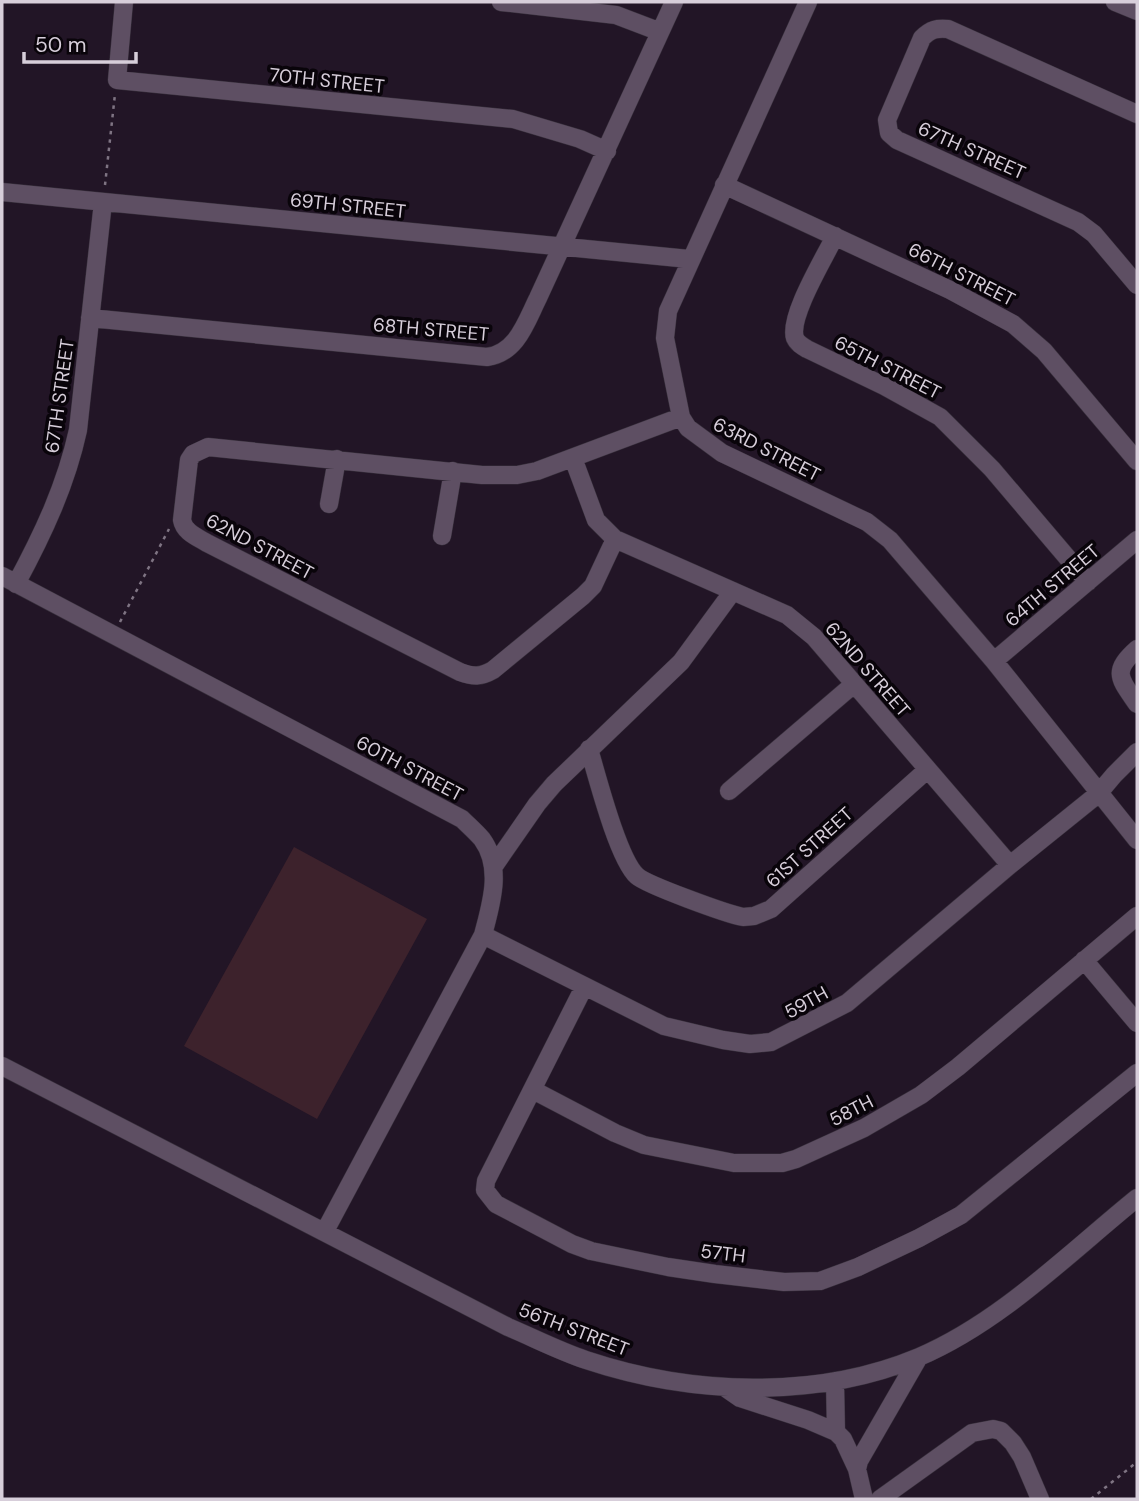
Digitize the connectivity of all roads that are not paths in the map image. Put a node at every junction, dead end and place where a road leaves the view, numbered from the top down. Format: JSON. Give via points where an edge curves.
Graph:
{"nodes":[{"id":1,"x":124,"y":2,"type":"edge"},
{"id":2,"x":501,"y":2,"type":"edge"},
{"id":3,"x":674,"y":2,"type":"edge"},
{"id":4,"x":808,"y":2,"type":"edge"},
{"id":5,"x":659,"y":32,"type":"junction"},
{"id":6,"x":1137,"y":114,"type":"edge"},
{"id":7,"x":607,"y":151,"type":"junction"},
{"id":8,"x":724,"y":185,"type":"junction"},
{"id":9,"x":2,"y":192,"type":"edge"},
{"id":10,"x":103,"y":202,"type":"junction"},
{"id":11,"x":835,"y":236,"type":"junction"},
{"id":12,"x":562,"y":247,"type":"junction"},
{"id":13,"x":689,"y":259,"type":"junction"},
{"id":14,"x":1137,"y":285,"type":"edge"},
{"id":15,"x":90,"y":318,"type":"junction"},
{"id":16,"x":681,"y":417,"type":"junction"},
{"id":17,"x":573,"y":458,"type":"junction"},
{"id":18,"x":337,"y":459,"type":"junction"},
{"id":19,"x":1137,"y":461,"type":"edge"},
{"id":20,"x":453,"y":471,"type":"junction"},
{"id":21,"x":330,"y":504,"type":"dead end"},
{"id":22,"x":442,"y":536,"type":"dead end"},
{"id":23,"x":615,"y":539,"type":"junction"},
{"id":24,"x":1137,"y":540,"type":"edge"},
{"id":25,"x":9,"y":580,"type":"edge"},
{"id":26,"x":1088,"y":583,"type":"junction"},
{"id":27,"x":733,"y":591,"type":"junction"},
{"id":28,"x":1137,"y":649,"type":"edge"},
{"id":29,"x":994,"y":661,"type":"junction"},
{"id":30,"x":854,"y":684,"type":"junction"},
{"id":31,"x":1137,"y":704,"type":"edge"},
{"id":32,"x":589,"y":749,"type":"junction"},
{"id":33,"x":1137,"y":752,"type":"edge"},
{"id":34,"x":927,"y":771,"type":"junction"},
{"id":35,"x":729,"y":791,"type":"dead end"},
{"id":36,"x":1098,"y":794,"type":"junction"},
{"id":37,"x":1137,"y":840,"type":"edge"},
{"id":38,"x":1010,"y":865,"type":"junction"},
{"id":39,"x":494,"y":866,"type":"junction"},
{"id":40,"x":1137,"y":916,"type":"edge"},
{"id":41,"x":483,"y":935,"type":"junction"},
{"id":42,"x":1084,"y":960,"type":"junction"},
{"id":43,"x":584,"y":987,"type":"junction"},
{"id":44,"x":1137,"y":1023,"type":"edge"},
{"id":45,"x":2,"y":1066,"type":"edge"},
{"id":46,"x":1137,"y":1073,"type":"edge"},
{"id":47,"x":533,"y":1090,"type":"junction"},
{"id":48,"x":1137,"y":1198,"type":"edge"},
{"id":49,"x":325,"y":1231,"type":"junction"},
{"id":50,"x":919,"y":1357,"type":"junction"},
{"id":51,"x":835,"y":1381,"type":"junction"},
{"id":52,"x":722,"y":1386,"type":"junction"},
{"id":53,"x":836,"y":1432,"type":"junction"},
{"id":54,"x":857,"y":1469,"type":"junction"},
{"id":55,"x":864,"y":1499,"type":"edge"},
{"id":56,"x":880,"y":1499,"type":"edge"},
{"id":57,"x":1040,"y":1499,"type":"edge"}],
"edges":[{"from":1,"to":7,"type":"street","name":"70TH STREET","via":[[117,80],[513,120],[580,138]]},
{"from":2,"to":5,"type":"street","via":[[616,15]]},
{"from":3,"to":5,"type":"street","name":"68TH STREET"},
{"from":4,"to":8,"type":"street"},
{"from":5,"to":7,"type":"street","name":"68TH STREET"},
{"from":6,"to":14,"type":"street","name":"67TH STREET","via":[[940,28],[922,38],[887,120],[889,133],[897,140],[1078,222],[1094,233]]},
{"from":7,"to":12,"type":"street","name":"68TH STREET"},
{"from":8,"to":11,"type":"street","name":"66TH STREET"},
{"from":8,"to":13,"type":"street"},
{"from":9,"to":10,"type":"street","name":"69TH STREET"},
{"from":10,"to":12,"type":"street","name":"69TH STREET"},
{"from":10,"to":15,"type":"street","name":"67TH STREET"},
{"from":11,"to":19,"type":"street","name":"66TH STREET","via":[[1013,324],[1044,351]]},
{"from":11,"to":26,"type":"street","name":"65TH STREET","via":[[799,309],[797,342],[940,417],[992,469]]},
{"from":12,"to":13,"type":"street","name":"69TH STREET"},
{"from":12,"to":15,"type":"street","name":"68TH STREET","via":[[522,331],[501,355]]},
{"from":13,"to":16,"type":"street","via":[[665,331]]},
{"from":15,"to":25,"type":"street","name":"67TH STREET","via":[[71,465],[57,501]]},
{"from":16,"to":17,"type":"street","name":"62ND STREET"},
{"from":16,"to":29,"type":"street","name":"63RD STREET","via":[[698,438],[722,453],[880,531]]},
{"from":17,"to":20,"type":"street","name":"62ND STREET","via":[[517,475]]},
{"from":17,"to":23,"type":"street","name":"62ND STREET","via":[[596,520]]},
{"from":18,"to":20,"type":"street","name":"62ND STREET"},
{"from":18,"to":21,"type":"street"},
{"from":18,"to":23,"type":"street","name":"62ND STREET","via":[[208,447],[199,450],[189,460],[182,524],[219,549],[460,672],[484,676],[583,596],[593,586]]},
{"from":20,"to":22,"type":"street"},
{"from":23,"to":27,"type":"street","name":"62ND STREET"},
{"from":24,"to":26,"type":"street","name":"64TH STREET"},
{"from":25,"to":39,"type":"street","name":"60TH STREET","via":[[462,819],[483,840]]},
{"from":26,"to":29,"type":"street","name":"64TH STREET"},
{"from":27,"to":30,"type":"street","name":"62ND STREET","via":[[799,624]]},
{"from":27,"to":32,"type":"street","via":[[681,662]]},
{"from":28,"to":31,"type":"street","via":[[1119,673]]},
{"from":29,"to":36,"type":"street","name":"63RD STREET"},
{"from":30,"to":34,"type":"street","name":"62ND STREET"},
{"from":30,"to":35,"type":"street"},
{"from":32,"to":34,"type":"street","name":"61ST STREET","via":[[625,857],[637,876],[743,917],[771,909]]},
{"from":32,"to":39,"type":"street","via":[[537,804]]},
{"from":33,"to":36,"type":"street","name":"59TH"},
{"from":34,"to":38,"type":"street","name":"62ND STREET"},
{"from":36,"to":37,"type":"street","name":"63RD STREET"},
{"from":36,"to":38,"type":"street","name":"59TH"},
{"from":38,"to":43,"type":"street","name":"59TH","via":[[847,1003],[771,1042],[750,1044],[677,1031]]},
{"from":39,"to":41,"type":"street","via":[[494,894]]},
{"from":40,"to":42,"type":"street","name":"58TH"},
{"from":41,"to":43,"type":"street","name":"59TH"},
{"from":41,"to":49,"type":"street"},
{"from":42,"to":44,"type":"street"},
{"from":42,"to":47,"type":"street","name":"58TH","via":[[920,1095],[864,1128],[782,1163],[734,1163],[644,1145]]},
{"from":43,"to":47,"type":"street","name":"57TH"},
{"from":45,"to":49,"type":"street","name":"56TH STREET"},
{"from":46,"to":47,"type":"street","name":"57TH","via":[[961,1215],[858,1267],[804,1282],[715,1274],[609,1255],[572,1244],[496,1204],[485,1189],[486,1181]]},
{"from":48,"to":50,"type":"street","name":"56TH STREET","via":[[1023,1293]]},
{"from":49,"to":52,"type":"street","name":"56TH STREET","via":[[508,1327],[586,1360],[635,1374]]},
{"from":50,"to":51,"type":"street","name":"56TH STREET"},
{"from":50,"to":54,"type":"street"},
{"from":51,"to":52,"type":"street","name":"56TH STREET","via":[[774,1388]]},
{"from":51,"to":53,"type":"street"},
{"from":52,"to":53,"type":"street","via":[[740,1398]]},
{"from":53,"to":54,"type":"street"},
{"from":54,"to":55,"type":"street"},
{"from":56,"to":57,"type":"street","via":[[972,1433],[993,1429],[1013,1443]]}]}
